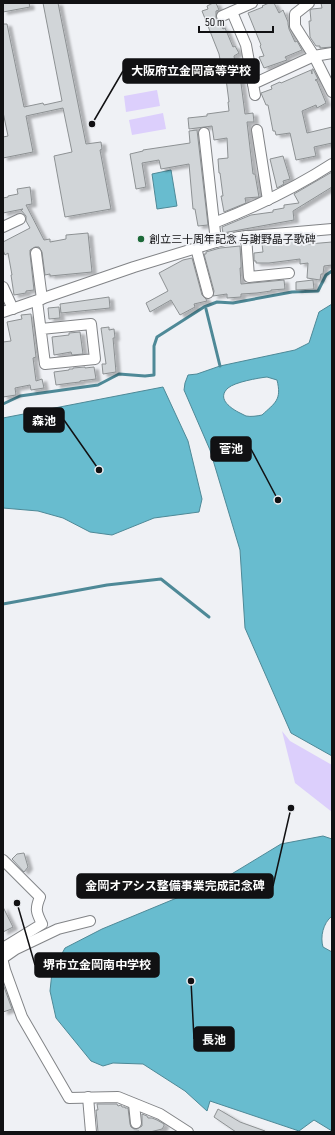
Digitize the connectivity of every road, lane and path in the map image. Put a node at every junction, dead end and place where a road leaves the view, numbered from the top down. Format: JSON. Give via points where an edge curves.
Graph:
{"nodes":[{"id":1,"x":252,"y":3,"type":"edge"},
{"id":2,"x":309,"y":3,"type":"edge"},
{"id":3,"x":232,"y":12,"type":"junction"},
{"id":4,"x":222,"y":16,"type":"dead end"},
{"id":5,"x":332,"y":53,"type":"edge"},
{"id":6,"x":314,"y":56,"type":"junction"},
{"id":7,"x":253,"y":84,"type":"junction"},
{"id":8,"x":331,"y":88,"type":"edge"},
{"id":9,"x":254,"y":95,"type":"dead end"},
{"id":10,"x":257,"y":130,"type":"dead end"},
{"id":11,"x":204,"y":133,"type":"dead end"},
{"id":12,"x":332,"y":164,"type":"edge"},
{"id":13,"x":268,"y":200,"type":"junction"},
{"id":14,"x":20,"y":219,"type":"dead end"},
{"id":15,"x":214,"y":223,"type":"junction"},
{"id":16,"x":3,"y":227,"type":"edge"},
{"id":17,"x":332,"y":229,"type":"edge"},
{"id":18,"x":246,"y":236,"type":"junction"},
{"id":19,"x":216,"y":242,"type":"junction"},
{"id":20,"x":196,"y":248,"type":"junction"},
{"id":21,"x":36,"y":253,"type":"dead end"},
{"id":22,"x":289,"y":274,"type":"dead end"},
{"id":23,"x":3,"y":287,"type":"edge"},
{"id":24,"x":208,"y":293,"type":"dead end"},
{"id":25,"x":40,"y":300,"type":"junction"},
{"id":26,"x":13,"y":309,"type":"junction"},
{"id":27,"x":3,"y":312,"type":"edge"},
{"id":28,"x":41,"y":329,"type":"junction"},
{"id":29,"x":3,"y":860,"type":"edge"},
{"id":30,"x":90,"y":921,"type":"dead end"},
{"id":31,"x":3,"y":948,"type":"edge"},
{"id":32,"x":3,"y":958,"type":"edge"},
{"id":33,"x":3,"y":962,"type":"edge"},
{"id":34,"x":88,"y":1097,"type":"junction"},
{"id":35,"x":134,"y":1104,"type":"junction"},
{"id":36,"x":136,"y":1123,"type":"dead end"},
{"id":37,"x":91,"y":1132,"type":"edge"},
{"id":38,"x":188,"y":1132,"type":"edge"}],
"edges":[{"from":1,"to":3,"type":"street"},
{"from":2,"to":6,"type":"street","via":[[295,14],[295,26]]},
{"from":3,"to":4,"type":"street"},
{"from":3,"to":7,"type":"street","via":[[246,45]]},
{"from":5,"to":6,"type":"street"},
{"from":6,"to":7,"type":"street"},
{"from":6,"to":8,"type":"street"},
{"from":7,"to":9,"type":"street"},
{"from":10,"to":13,"type":"street"},
{"from":11,"to":15,"type":"street"},
{"from":12,"to":13,"type":"street"},
{"from":13,"to":15,"type":"street"},
{"from":14,"to":16,"type":"street"},
{"from":15,"to":19,"type":"street"},
{"from":17,"to":18,"type":"street"},
{"from":18,"to":19,"type":"street"},
{"from":18,"to":22,"type":"street","via":[[249,277]]},
{"from":19,"to":20,"type":"street"},
{"from":20,"to":24,"type":"street"},
{"from":20,"to":25,"type":"street","via":[[134,266]]},
{"from":21,"to":25,"type":"street"},
{"from":23,"to":26,"type":"street"},
{"from":25,"to":26,"type":"street"},
{"from":25,"to":28,"type":"street"},
{"from":26,"to":27,"type":"street"},
{"from":28,"to":28,"type":"street","via":[[45,364],[95,359],[91,324]]},
{"from":29,"to":31,"type":"street","via":[[40,897],[36,905],[36,914],[42,924]]},
{"from":30,"to":32,"type":"street","via":[[58,929]]},
{"from":33,"to":34,"type":"street","via":[[22,1018],[69,1098]]},
{"from":34,"to":35,"type":"street","via":[[118,1097]]},
{"from":34,"to":37,"type":"street"},
{"from":35,"to":36,"type":"street"},
{"from":35,"to":38,"type":"street","via":[[160,1114]]}]}
